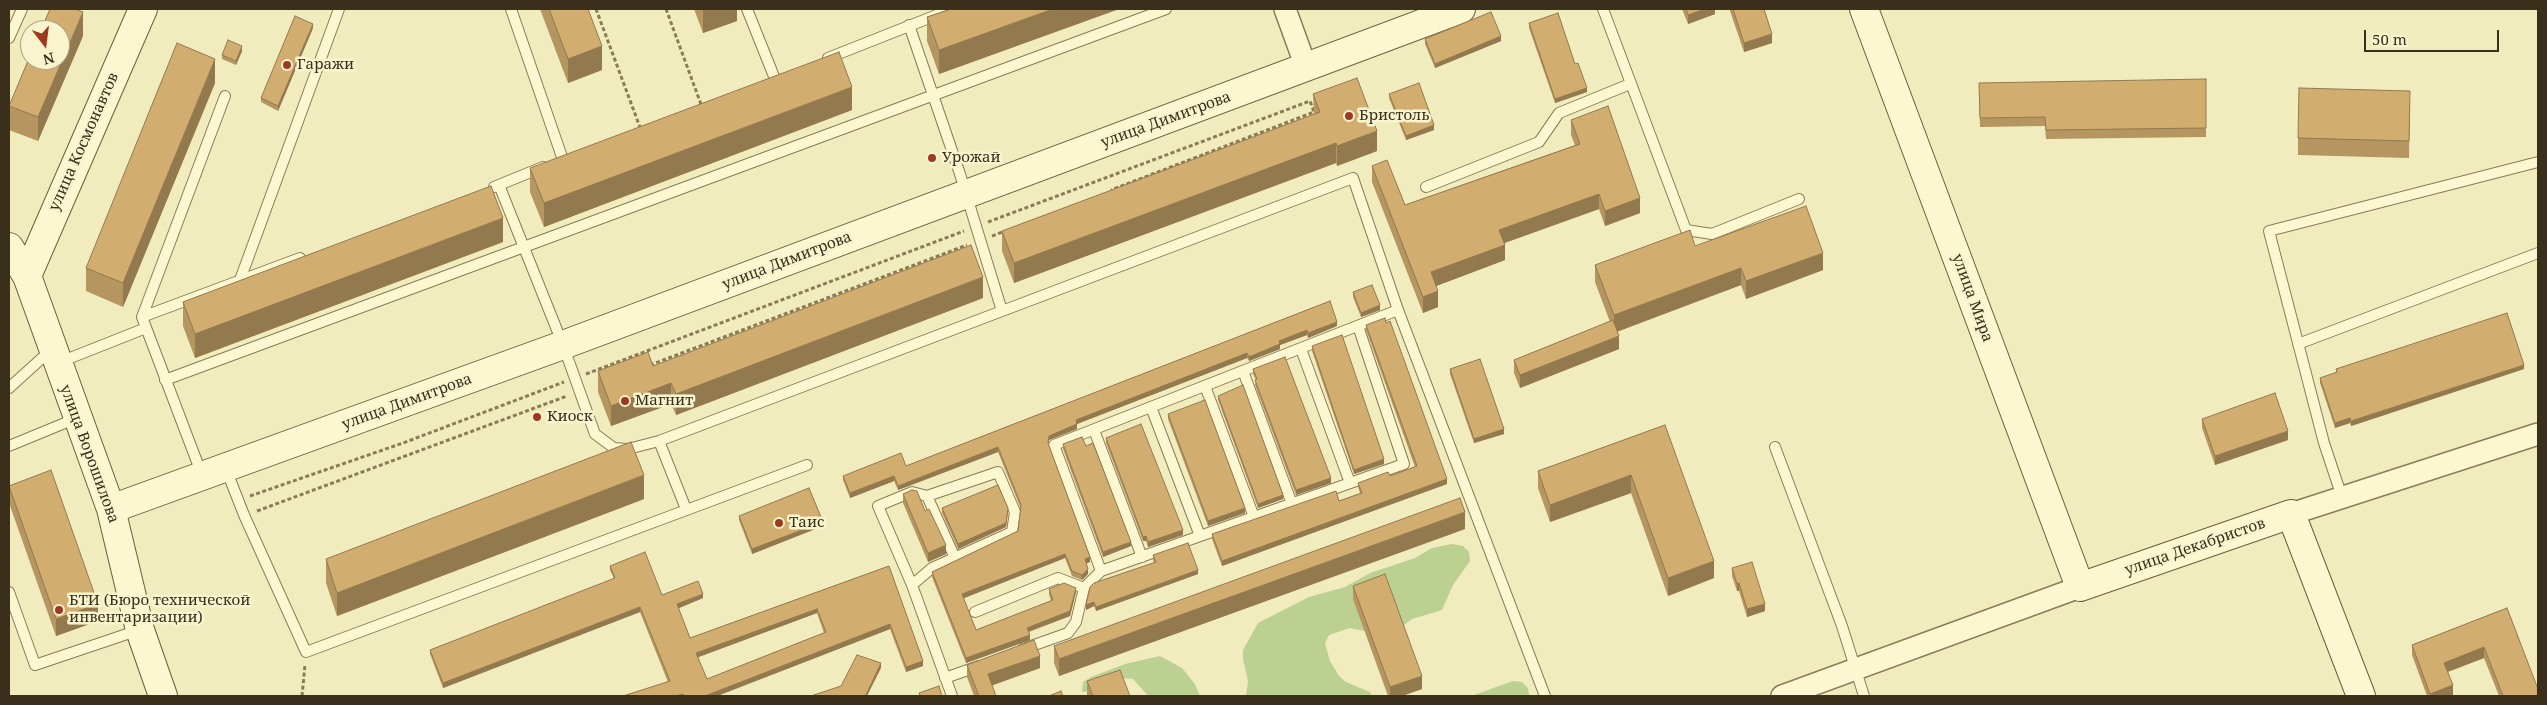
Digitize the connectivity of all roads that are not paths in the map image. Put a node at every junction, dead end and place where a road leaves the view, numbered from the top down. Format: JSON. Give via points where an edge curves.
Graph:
{"nodes":[{"id":1,"x":22,"y":9,"type":"edge"},
{"id":2,"x":143,"y":9,"type":"edge"},
{"id":3,"x":339,"y":9,"type":"edge"},
{"id":4,"x":511,"y":9,"type":"edge"},
{"id":5,"x":747,"y":9,"type":"edge"},
{"id":6,"x":952,"y":9,"type":"edge"},
{"id":7,"x":1166,"y":9,"type":"edge"},
{"id":8,"x":1285,"y":9,"type":"edge"},
{"id":9,"x":1461,"y":9,"type":"edge"},
{"id":10,"x":1603,"y":9,"type":"edge"},
{"id":11,"x":1864,"y":9,"type":"edge"},
{"id":12,"x":910,"y":25,"type":"junction"},
{"id":13,"x":9,"y":38,"type":"edge"},
{"id":14,"x":820,"y":61,"type":"edge"},
{"id":15,"x":1306,"y":68,"type":"junction"},
{"id":16,"x":775,"y":79,"type":"edge"},
{"id":17,"x":1630,"y":84,"type":"junction"},
{"id":18,"x":933,"y":95,"type":"junction"},
{"id":19,"x":225,"y":96,"type":"dead end"},
{"id":20,"x":2538,"y":162,"type":"edge"},
{"id":21,"x":499,"y":185,"type":"junction"},
{"id":22,"x":1426,"y":187,"type":"dead end"},
{"id":23,"x":481,"y":192,"type":"edge"},
{"id":24,"x":965,"y":195,"type":"junction"},
{"id":25,"x":1799,"y":200,"type":"dead end"},
{"id":26,"x":9,"y":235,"type":"edge"},
{"id":27,"x":9,"y":247,"type":"edge"},
{"id":28,"x":523,"y":247,"type":"junction"},
{"id":29,"x":38,"y":248,"type":"junction"},
{"id":30,"x":314,"y":253,"type":"edge"},
{"id":31,"x":2538,"y":253,"type":"edge"},
{"id":32,"x":26,"y":276,"type":"junction"},
{"id":33,"x":240,"y":280,"type":"junction"},
{"id":34,"x":1398,"y":310,"type":"junction"},
{"id":35,"x":1002,"y":311,"type":"junction"},
{"id":36,"x":142,"y":318,"type":"junction"},
{"id":37,"x":1358,"y":326,"type":"junction"},
{"id":38,"x":146,"y":328,"type":"junction"},
{"id":39,"x":2298,"y":344,"type":"junction"},
{"id":40,"x":563,"y":345,"type":"junction"},
{"id":41,"x":1301,"y":349,"type":"junction"},
{"id":42,"x":54,"y":356,"type":"junction"},
{"id":43,"x":1243,"y":371,"type":"junction"},
{"id":44,"x":165,"y":380,"type":"junction"},
{"id":45,"x":1205,"y":386,"type":"junction"},
{"id":46,"x":9,"y":388,"type":"edge"},
{"id":47,"x":1151,"y":407,"type":"junction"},
{"id":48,"x":78,"y":418,"type":"junction"},
{"id":49,"x":1094,"y":430,"type":"junction"},
{"id":50,"x":2538,"y":434,"type":"edge"},
{"id":51,"x":659,"y":441,"type":"junction"},
{"id":52,"x":9,"y":446,"type":"edge"},
{"id":53,"x":1775,"y":448,"type":"dead end"},
{"id":54,"x":807,"y":465,"type":"dead end"},
{"id":55,"x":214,"y":472,"type":"junction"},
{"id":56,"x":1350,"y":483,"type":"junction"},
{"id":57,"x":927,"y":496,"type":"junction"},
{"id":58,"x":2342,"y":497,"type":"junction"},
{"id":59,"x":1292,"y":504,"type":"junction"},
{"id":60,"x":111,"y":509,"type":"junction"},
{"id":61,"x":686,"y":509,"type":"junction"},
{"id":62,"x":2291,"y":514,"type":"junction"},
{"id":63,"x":1254,"y":517,"type":"junction"},
{"id":64,"x":1200,"y":536,"type":"junction"},
{"id":65,"x":1142,"y":557,"type":"junction"},
{"id":66,"x":955,"y":558,"type":"junction"},
{"id":67,"x":1101,"y":571,"type":"junction"},
{"id":68,"x":912,"y":585,"type":"junction"},
{"id":69,"x":2080,"y":587,"type":"junction"},
{"id":70,"x":1084,"y":588,"type":"junction"},
{"id":71,"x":9,"y":592,"type":"edge"},
{"id":72,"x":975,"y":612,"type":"dead end"},
{"id":73,"x":140,"y":630,"type":"junction"},
{"id":74,"x":1015,"y":652,"type":"edge"},
{"id":75,"x":989,"y":662,"type":"edge"},
{"id":76,"x":1855,"y":670,"type":"junction"},
{"id":77,"x":945,"y":678,"type":"junction"},
{"id":78,"x":163,"y":696,"type":"edge"},
{"id":79,"x":952,"y":696,"type":"edge"},
{"id":80,"x":1545,"y":696,"type":"edge"},
{"id":81,"x":1782,"y":696,"type":"edge"},
{"id":82,"x":1864,"y":696,"type":"edge"},
{"id":83,"x":2361,"y":696,"type":"edge"}],
"edges":[{"from":1,"to":13,"type":"lane"},
{"from":2,"to":29,"type":"street","name":"улица Космонавтов"},
{"from":3,"to":33,"type":"lane"},
{"from":4,"to":21,"type":"lane","via":[[567,158]]},
{"from":5,"to":16,"type":"lane"},
{"from":6,"to":12,"type":"lane"},
{"from":7,"to":18,"type":"lane"},
{"from":8,"to":15,"type":"street"},
{"from":9,"to":15,"type":"street","name":"улица Димитрова"},
{"from":10,"to":17,"type":"lane"},
{"from":11,"to":69,"type":"street","name":"улица Мира"},
{"from":12,"to":14,"type":"lane"},
{"from":12,"to":18,"type":"lane"},
{"from":15,"to":24,"type":"street","name":"улица Димитрова"},
{"from":17,"to":22,"type":"lane","via":[[1559,112],[1539,142]]},
{"from":17,"to":25,"type":"lane","via":[[1686,230],[1712,234]]},
{"from":18,"to":24,"type":"lane"},
{"from":18,"to":28,"type":"lane"},
{"from":19,"to":36,"type":"lane"},
{"from":20,"to":39,"type":"lane","via":[[2269,231]]},
{"from":21,"to":23,"type":"lane"},
{"from":21,"to":28,"type":"lane"},
{"from":24,"to":35,"type":"lane"},
{"from":24,"to":40,"type":"street","name":"улица Димитрова"},
{"from":26,"to":29,"type":"street"},
{"from":27,"to":32,"type":"street","name":"улица Ворошилова"},
{"from":28,"to":40,"type":"lane"},
{"from":28,"to":44,"type":"lane"},
{"from":29,"to":32,"type":"street","name":"улица Космонавтов"},
{"from":30,"to":33,"type":"lane"},
{"from":31,"to":39,"type":"lane"},
{"from":32,"to":42,"type":"street","name":"улица Ворошилова"},
{"from":33,"to":36,"type":"lane"},
{"from":34,"to":35,"type":"lane","via":[[1353,178]]},
{"from":34,"to":37,"type":"lane"},
{"from":34,"to":80,"type":"lane"},
{"from":35,"to":51,"type":"lane"},
{"from":36,"to":38,"type":"lane"},
{"from":37,"to":41,"type":"lane"},
{"from":37,"to":56,"type":"lane","via":[[1404,464]]},
{"from":38,"to":42,"type":"lane"},
{"from":38,"to":44,"type":"lane"},
{"from":39,"to":58,"type":"lane"},
{"from":40,"to":51,"type":"lane","via":[[595,434],[614,448],[628,449]]},
{"from":40,"to":55,"type":"street","name":"улица Димитрова"},
{"from":41,"to":43,"type":"lane"},
{"from":41,"to":56,"type":"lane"},
{"from":42,"to":46,"type":"lane"},
{"from":42,"to":48,"type":"street","name":"улица Ворошилова"},
{"from":43,"to":45,"type":"lane"},
{"from":43,"to":59,"type":"lane"},
{"from":44,"to":55,"type":"lane"},
{"from":45,"to":47,"type":"lane"},
{"from":45,"to":63,"type":"lane"},
{"from":47,"to":49,"type":"lane"},
{"from":47,"to":64,"type":"lane"},
{"from":48,"to":52,"type":"lane"},
{"from":48,"to":60,"type":"street","name":"улица Ворошилова"},
{"from":49,"to":65,"type":"lane"},
{"from":49,"to":67,"type":"lane","via":[[1054,445]]},
{"from":50,"to":58,"type":"street","name":"улица Декабристов"},
{"from":51,"to":61,"type":"lane"},
{"from":53,"to":76,"type":"lane","via":[[1842,626]]},
{"from":54,"to":61,"type":"lane"},
{"from":55,"to":60,"type":"street","name":"улица Димитрова"},
{"from":55,"to":61,"type":"lane","via":[[238,501],[306,652]]},
{"from":56,"to":59,"type":"lane"},
{"from":57,"to":66,"type":"lane"},
{"from":57,"to":66,"type":"lane","via":[[998,472],[1015,512],[1012,532]]},
{"from":57,"to":68,"type":"lane","via":[[912,492],[878,506]]},
{"from":58,"to":62,"type":"street","name":"улица Декабристов"},
{"from":59,"to":63,"type":"lane"},
{"from":60,"to":73,"type":"street","name":"улица Ворошилова"},
{"from":62,"to":69,"type":"street","name":"улица Декабристов"},
{"from":62,"to":83,"type":"street"},
{"from":63,"to":64,"type":"lane"},
{"from":64,"to":65,"type":"lane"},
{"from":65,"to":67,"type":"lane"},
{"from":66,"to":68,"type":"lane","via":[[932,568]]},
{"from":67,"to":70,"type":"lane"},
{"from":68,"to":77,"type":"lane"},
{"from":69,"to":76,"type":"street","name":"улица Декабристов"},
{"from":70,"to":72,"type":"lane","via":[[1058,578]]},
{"from":70,"to":74,"type":"lane","via":[[1076,622],[1068,633]]},
{"from":71,"to":73,"type":"lane","via":[[35,666]]},
{"from":73,"to":78,"type":"street","name":"улица Ворошилова"},
{"from":75,"to":77,"type":"lane"},
{"from":76,"to":81,"type":"street","name":"улица Декабристов"},
{"from":76,"to":82,"type":"lane"},
{"from":77,"to":79,"type":"lane"}]}
